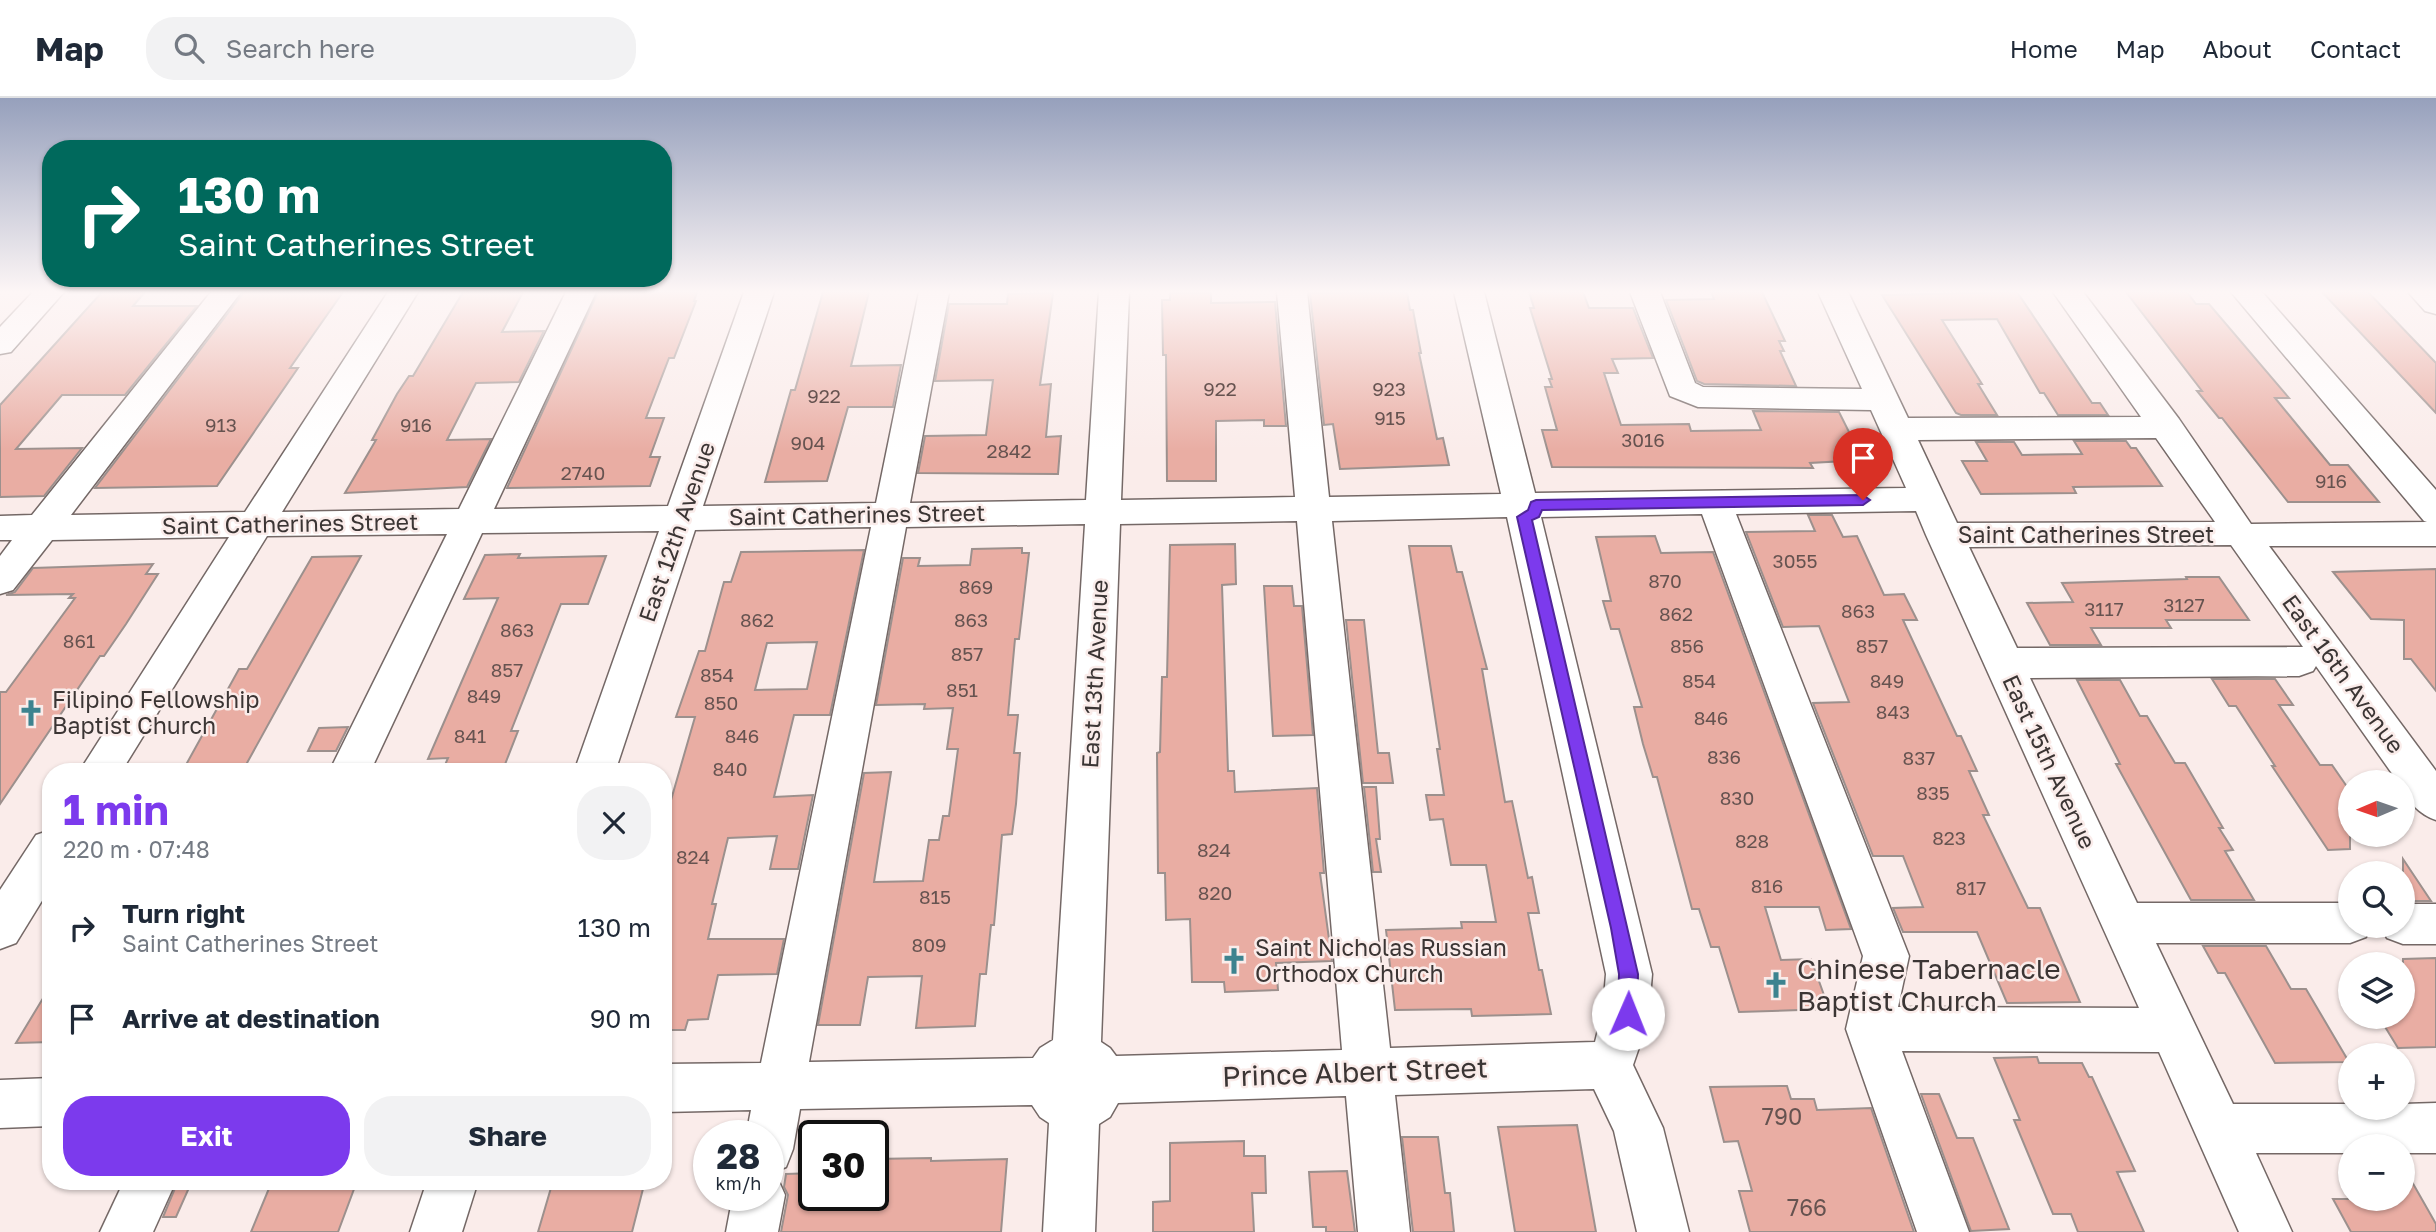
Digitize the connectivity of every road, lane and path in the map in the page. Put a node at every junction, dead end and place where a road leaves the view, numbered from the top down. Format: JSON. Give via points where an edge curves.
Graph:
{"nodes":[{"id":1,"x":185,"y":345,"type":"edge"},
{"id":2,"x":369,"y":345,"type":"edge"},
{"id":3,"x":555,"y":345,"type":"edge"},
{"id":4,"x":741,"y":345,"type":"edge"},
{"id":5,"x":924,"y":345,"type":"edge"},
{"id":6,"x":1111,"y":345,"type":"edge"},
{"id":7,"x":1297,"y":345,"type":"edge"},
{"id":8,"x":1482,"y":345,"type":"edge"},
{"id":9,"x":1665,"y":345,"type":"edge"},
{"id":10,"x":1857,"y":345,"type":"edge"},
{"id":11,"x":2107,"y":345,"type":"edge"},
{"id":12,"x":2292,"y":345,"type":"edge"},
{"id":13,"x":1889,"y":414,"type":"junction"},
{"id":14,"x":2167,"y":427,"type":"junction"},
{"id":15,"x":1715,"y":503,"type":"junction"},
{"id":16,"x":1521,"y":506,"type":"junction"},
{"id":17,"x":1311,"y":509,"type":"junction"},
{"id":18,"x":1103,"y":512,"type":"junction"},
{"id":19,"x":2436,"y":512,"type":"edge"},
{"id":20,"x":890,"y":514,"type":"junction"},
{"id":21,"x":682,"y":517,"type":"junction"},
{"id":22,"x":1936,"y":517,"type":"junction"},
{"id":23,"x":470,"y":520,"type":"junction"},
{"id":24,"x":255,"y":524,"type":"junction"},
{"id":25,"x":0,"y":528,"type":"edge"},
{"id":26,"x":41,"y":528,"type":"junction"},
{"id":27,"x":2242,"y":534,"type":"junction"},
{"id":28,"x":2436,"y":534,"type":"edge"},
{"id":29,"x":0,"y":580,"type":"edge"},
{"id":30,"x":2299,"y":661,"type":"dead end"},
{"id":31,"x":2003,"y":663,"type":"junction"},
{"id":32,"x":105,"y":763,"type":"edge"},
{"id":33,"x":353,"y":763,"type":"edge"},
{"id":34,"x":597,"y":763,"type":"edge"},
{"id":35,"x":2436,"y":803,"type":"edge"},
{"id":36,"x":42,"y":862,"type":"edge"},
{"id":37,"x":2124,"y":923,"type":"junction"},
{"id":38,"x":2338,"y":923,"type":"edge"},
{"id":39,"x":2415,"y":924,"type":"edge"},
{"id":40,"x":2436,"y":924,"type":"edge"},
{"id":41,"x":0,"y":929,"type":"edge"},
{"id":42,"x":1870,"y":1028,"type":"junction"},
{"id":43,"x":2174,"y":1030,"type":"junction"},
{"id":44,"x":1608,"y":1065,"type":"junction"},
{"id":45,"x":1368,"y":1071,"type":"junction"},
{"id":46,"x":1075,"y":1082,"type":"junction"},
{"id":47,"x":781,"y":1085,"type":"junction"},
{"id":48,"x":672,"y":1088,"type":"edge"},
{"id":49,"x":42,"y":1102,"type":"edge"},
{"id":50,"x":0,"y":1104,"type":"edge"},
{"id":51,"x":774,"y":1120,"type":"edge"},
{"id":52,"x":2436,"y":1128,"type":"edge"},
{"id":53,"x":2219,"y":1129,"type":"junction"},
{"id":54,"x":147,"y":1190,"type":"edge"},
{"id":55,"x":450,"y":1190,"type":"edge"},
{"id":56,"x":756,"y":1211,"type":"edge"},
{"id":57,"x":126,"y":1232,"type":"edge"},
{"id":58,"x":436,"y":1232,"type":"edge"},
{"id":59,"x":752,"y":1232,"type":"edge"},
{"id":60,"x":1069,"y":1232,"type":"edge"},
{"id":61,"x":1384,"y":1232,"type":"edge"},
{"id":62,"x":1663,"y":1232,"type":"edge"},
{"id":63,"x":1943,"y":1232,"type":"edge"},
{"id":64,"x":2266,"y":1232,"type":"edge"}],
"edges":[{"from":1,"to":26,"type":"street"},
{"from":2,"to":24,"type":"street"},
{"from":3,"to":23,"type":"street"},
{"from":4,"to":21,"type":"street","name":"East 12th Avenue"},
{"from":5,"to":20,"type":"street"},
{"from":6,"to":18,"type":"street","name":"East 13th Avenue"},
{"from":7,"to":17,"type":"street"},
{"from":8,"to":16,"type":"street"},
{"from":9,"to":13,"type":"street","via":[[1681,389],[1698,397]]},
{"from":10,"to":13,"type":"street","name":"East 15th Avenue"},
{"from":11,"to":14,"type":"street","name":"East 16th Avenue"},
{"from":12,"to":19,"type":"street"},
{"from":13,"to":14,"type":"street"},
{"from":13,"to":22,"type":"street","name":"East 15th Avenue"},
{"from":14,"to":27,"type":"street","name":"East 16th Avenue"},
{"from":15,"to":16,"type":"street","name":"Saint Catherines Street"},
{"from":15,"to":22,"type":"street","name":"Saint Catherines Street"},
{"from":15,"to":42,"type":"street","via":[[1886,956]]},
{"from":16,"to":17,"type":"street","name":"Saint Catherines Street"},
{"from":16,"to":44,"type":"street","via":[[1629,974],[1625,1027]]},
{"from":17,"to":18,"type":"street","name":"Saint Catherines Street"},
{"from":17,"to":45,"type":"street"},
{"from":18,"to":20,"type":"street","name":"Saint Catherines Street"},
{"from":18,"to":46,"type":"street","name":"East 13th Avenue"},
{"from":20,"to":21,"type":"street","name":"Saint Catherines Street"},
{"from":20,"to":47,"type":"street"},
{"from":21,"to":23,"type":"street","name":"Saint Catherines Street"},
{"from":21,"to":34,"type":"street","name":"East 12th Avenue"},
{"from":22,"to":27,"type":"street","name":"Saint Catherines Street"},
{"from":22,"to":31,"type":"street","name":"East 15th Avenue"},
{"from":23,"to":24,"type":"street","name":"Saint Catherines Street"},
{"from":23,"to":33,"type":"street"},
{"from":24,"to":26,"type":"street","name":"Saint Catherines Street"},
{"from":24,"to":32,"type":"street"},
{"from":25,"to":26,"type":"street","name":"Saint Catherines Street"},
{"from":26,"to":29,"type":"street"},
{"from":27,"to":28,"type":"street","name":"Saint Catherines Street"},
{"from":27,"to":35,"type":"street","name":"East 16th Avenue"},
{"from":30,"to":31,"type":"street"},
{"from":31,"to":37,"type":"street","name":"East 15th Avenue"},
{"from":36,"to":41,"type":"street"},
{"from":37,"to":38,"type":"street"},
{"from":37,"to":43,"type":"street","name":"East 15th Avenue"},
{"from":39,"to":40,"type":"street"},
{"from":42,"to":43,"type":"street"},
{"from":42,"to":63,"type":"street"},
{"from":43,"to":53,"type":"street","name":"East 15th Avenue"},
{"from":44,"to":45,"type":"street","name":"Prince Albert Street"},
{"from":44,"to":62,"type":"street","via":[[1638,1128]]},
{"from":45,"to":46,"type":"street","name":"Prince Albert Street"},
{"from":45,"to":61,"type":"street"},
{"from":46,"to":47,"type":"street","name":"Prince Albert Street"},
{"from":46,"to":60,"type":"street","name":"East 13th Avenue"},
{"from":47,"to":48,"type":"street","name":"Prince Albert Street"},
{"from":47,"to":51,"type":"street"},
{"from":49,"to":50,"type":"street"},
{"from":52,"to":53,"type":"street"},
{"from":53,"to":64,"type":"street","name":"East 15th Avenue"},
{"from":54,"to":57,"type":"street"},
{"from":55,"to":58,"type":"street"},
{"from":56,"to":59,"type":"street"}]}
